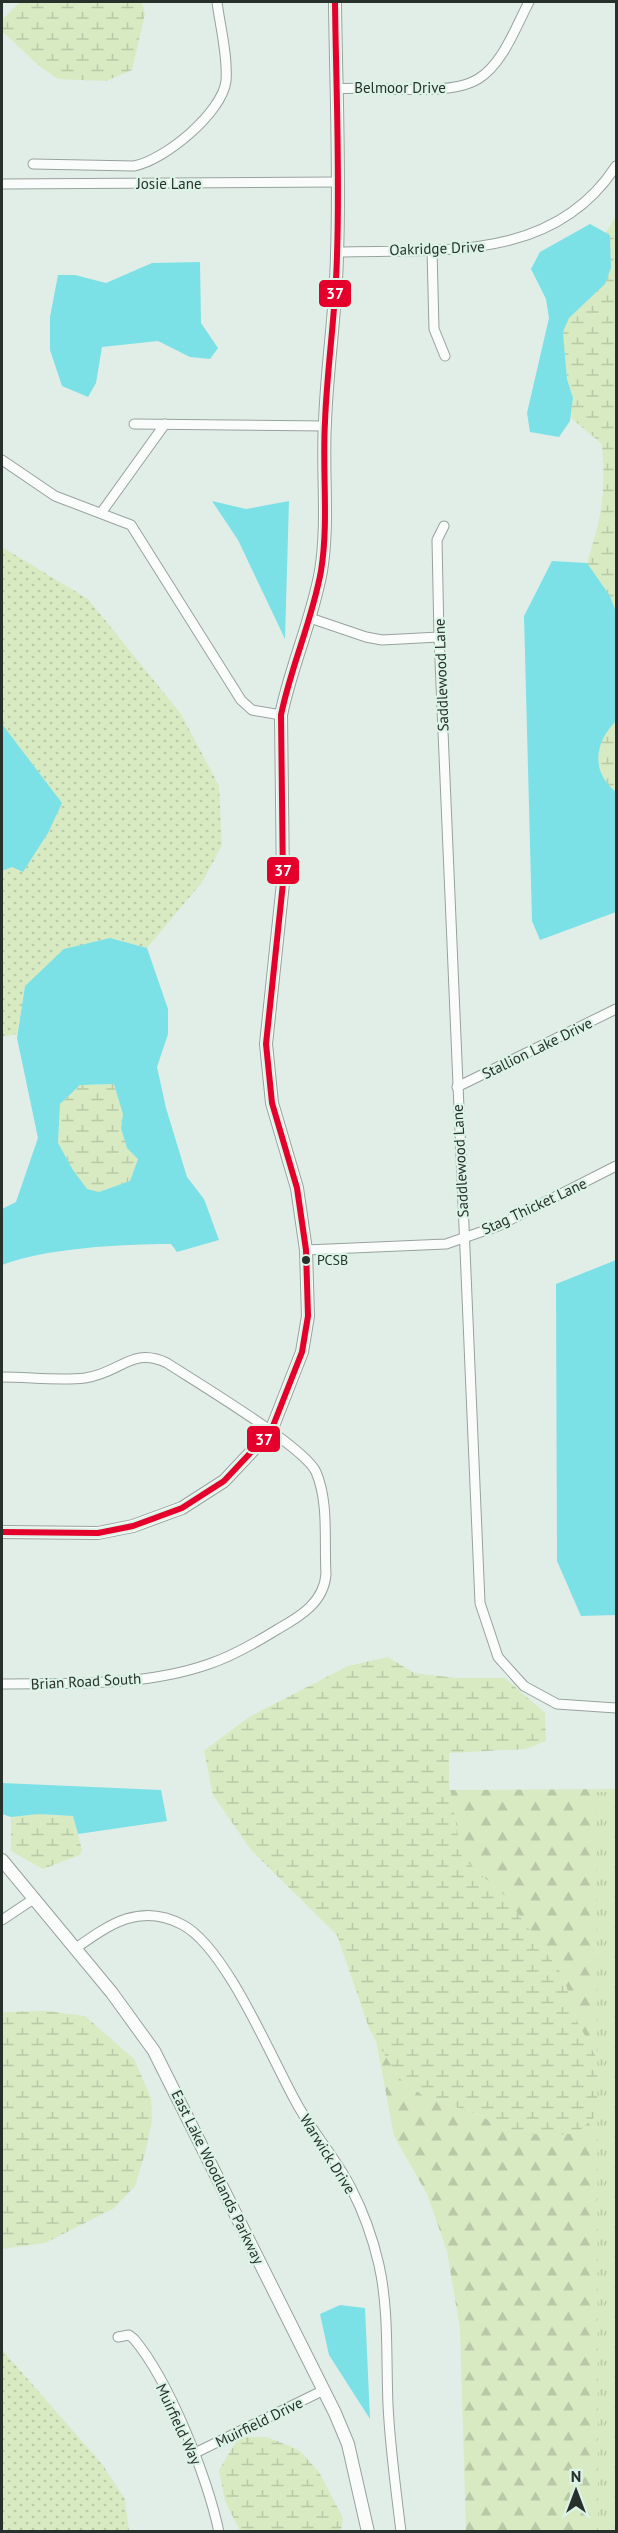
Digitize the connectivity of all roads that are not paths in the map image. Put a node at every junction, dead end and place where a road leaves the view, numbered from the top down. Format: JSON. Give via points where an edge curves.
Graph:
{"nodes":[{"id":1,"x":217,"y":2,"type":"edge"},
{"id":2,"x":335,"y":2,"type":"edge"},
{"id":3,"x":529,"y":2,"type":"edge"},
{"id":4,"x":336,"y":89,"type":"junction"},
{"id":5,"x":33,"y":164,"type":"dead end"},
{"id":6,"x":616,"y":166,"type":"edge"},
{"id":7,"x":336,"y":182,"type":"junction"},
{"id":8,"x":2,"y":184,"type":"edge"},
{"id":9,"x":432,"y":250,"type":"junction"},
{"id":10,"x":338,"y":252,"type":"junction"},
{"id":11,"x":445,"y":356,"type":"dead end"},
{"id":12,"x":134,"y":424,"type":"dead end"},
{"id":13,"x":165,"y":424,"type":"junction"},
{"id":14,"x":324,"y":426,"type":"junction"},
{"id":15,"x":2,"y":460,"type":"edge"},
{"id":16,"x":101,"y":513,"type":"junction"},
{"id":17,"x":444,"y":526,"type":"dead end"},
{"id":18,"x":310,"y":618,"type":"junction"},
{"id":19,"x":439,"y":637,"type":"junction"},
{"id":20,"x":281,"y":715,"type":"junction"},
{"id":21,"x":616,"y":1009,"type":"edge"},
{"id":22,"x":457,"y":1087,"type":"junction"},
{"id":23,"x":616,"y":1166,"type":"edge"},
{"id":24,"x":464,"y":1237,"type":"junction"},
{"id":25,"x":306,"y":1250,"type":"junction"},
{"id":26,"x":2,"y":1377,"type":"edge"},
{"id":27,"x":271,"y":1431,"type":"junction"},
{"id":28,"x":2,"y":1532,"type":"edge"},
{"id":29,"x":2,"y":1684,"type":"edge"},
{"id":30,"x":616,"y":1708,"type":"edge"},
{"id":31,"x":2,"y":1860,"type":"edge"},
{"id":32,"x":35,"y":1898,"type":"junction"},
{"id":33,"x":2,"y":1920,"type":"edge"},
{"id":34,"x":76,"y":1948,"type":"junction"},
{"id":35,"x":118,"y":2337,"type":"dead end"},
{"id":36,"x":324,"y":2390,"type":"junction"},
{"id":37,"x":195,"y":2453,"type":"junction"},
{"id":38,"x":219,"y":2532,"type":"edge"},
{"id":39,"x":368,"y":2532,"type":"edge"},
{"id":40,"x":401,"y":2532,"type":"edge"}],
"edges":[{"from":1,"to":5,"type":"street","via":[[225,83],[205,120],[148,163]]},
{"from":2,"to":4,"type":"street"},
{"from":3,"to":4,"type":"street","name":"Belmoor Drive","via":[[502,51],[479,78],[458,87]]},
{"from":4,"to":7,"type":"street"},
{"from":6,"to":9,"type":"street","name":"Oakridge Drive","via":[[594,197],[568,216],[522,239],[483,248]]},
{"from":7,"to":8,"type":"street","name":"Josie Lane"},
{"from":7,"to":10,"type":"street"},
{"from":9,"to":10,"type":"street","name":"Oakridge Drive"},
{"from":9,"to":11,"type":"street","via":[[434,329]]},
{"from":10,"to":14,"type":"street"},
{"from":12,"to":13,"type":"street"},
{"from":13,"to":14,"type":"street"},
{"from":13,"to":16,"type":"street"},
{"from":14,"to":18,"type":"street","via":[[325,528]]},
{"from":15,"to":16,"type":"street","via":[[55,496]]},
{"from":16,"to":20,"type":"street","via":[[131,525],[241,700],[252,711]]},
{"from":17,"to":19,"type":"street","name":"Saddlewood Lane","via":[[437,540]]},
{"from":18,"to":19,"type":"street","via":[[374,639]]},
{"from":18,"to":20,"type":"street"},
{"from":19,"to":22,"type":"street","name":"Saddlewood Lane"},
{"from":20,"to":25,"type":"street","via":[[283,882],[266,1044],[272,1103],[297,1188]]},
{"from":21,"to":22,"type":"street","name":"Stallion Lake Drive"},
{"from":22,"to":24,"type":"street","name":"Saddlewood Lane"},
{"from":23,"to":24,"type":"street","name":"Stag Thicket Lane","via":[[498,1226]]},
{"from":24,"to":25,"type":"street","name":"Stag Thicket Lane","via":[[446,1244]]},
{"from":24,"to":30,"type":"street","name":"Saddlewood Lane","via":[[480,1603],[498,1657],[524,1686],[557,1704]]},
{"from":25,"to":27,"type":"street","via":[[308,1316],[302,1353]]},
{"from":26,"to":27,"type":"street","name":"Brian Road South","via":[[85,1378],[107,1373],[138,1356],[152,1356]]},
{"from":27,"to":28,"type":"street","via":[[224,1481],[182,1508],[133,1526],[98,1533]]},
{"from":27,"to":29,"type":"street","name":"Brian Road South","via":[[315,1470],[322,1491],[326,1574],[317,1601],[298,1618],[210,1664],[106,1683]]},
{"from":31,"to":32,"type":"street","name":"East Lake Woodlands Parkway"},
{"from":32,"to":33,"type":"street"},
{"from":32,"to":34,"type":"street","name":"East Lake Woodlands Parkway"},
{"from":34,"to":36,"type":"street","name":"East Lake Woodlands Parkway","via":[[140,2030],[165,2070]]},
{"from":34,"to":40,"type":"street","name":"Warwick Drive","via":[[111,1923],[135,1916],[167,1919],[198,1937],[233,1985],[296,2104],[352,2189],[375,2250],[383,2293],[390,2434]]},
{"from":35,"to":37,"type":"street","name":"Muirfield Way","via":[[129,2335],[141,2348]]},
{"from":36,"to":37,"type":"street","name":"Muirfield Drive"},
{"from":36,"to":39,"type":"street","name":"East Lake Woodlands Parkway","via":[[348,2444]]},
{"from":37,"to":38,"type":"street","name":"Muirfield Way"}]}
